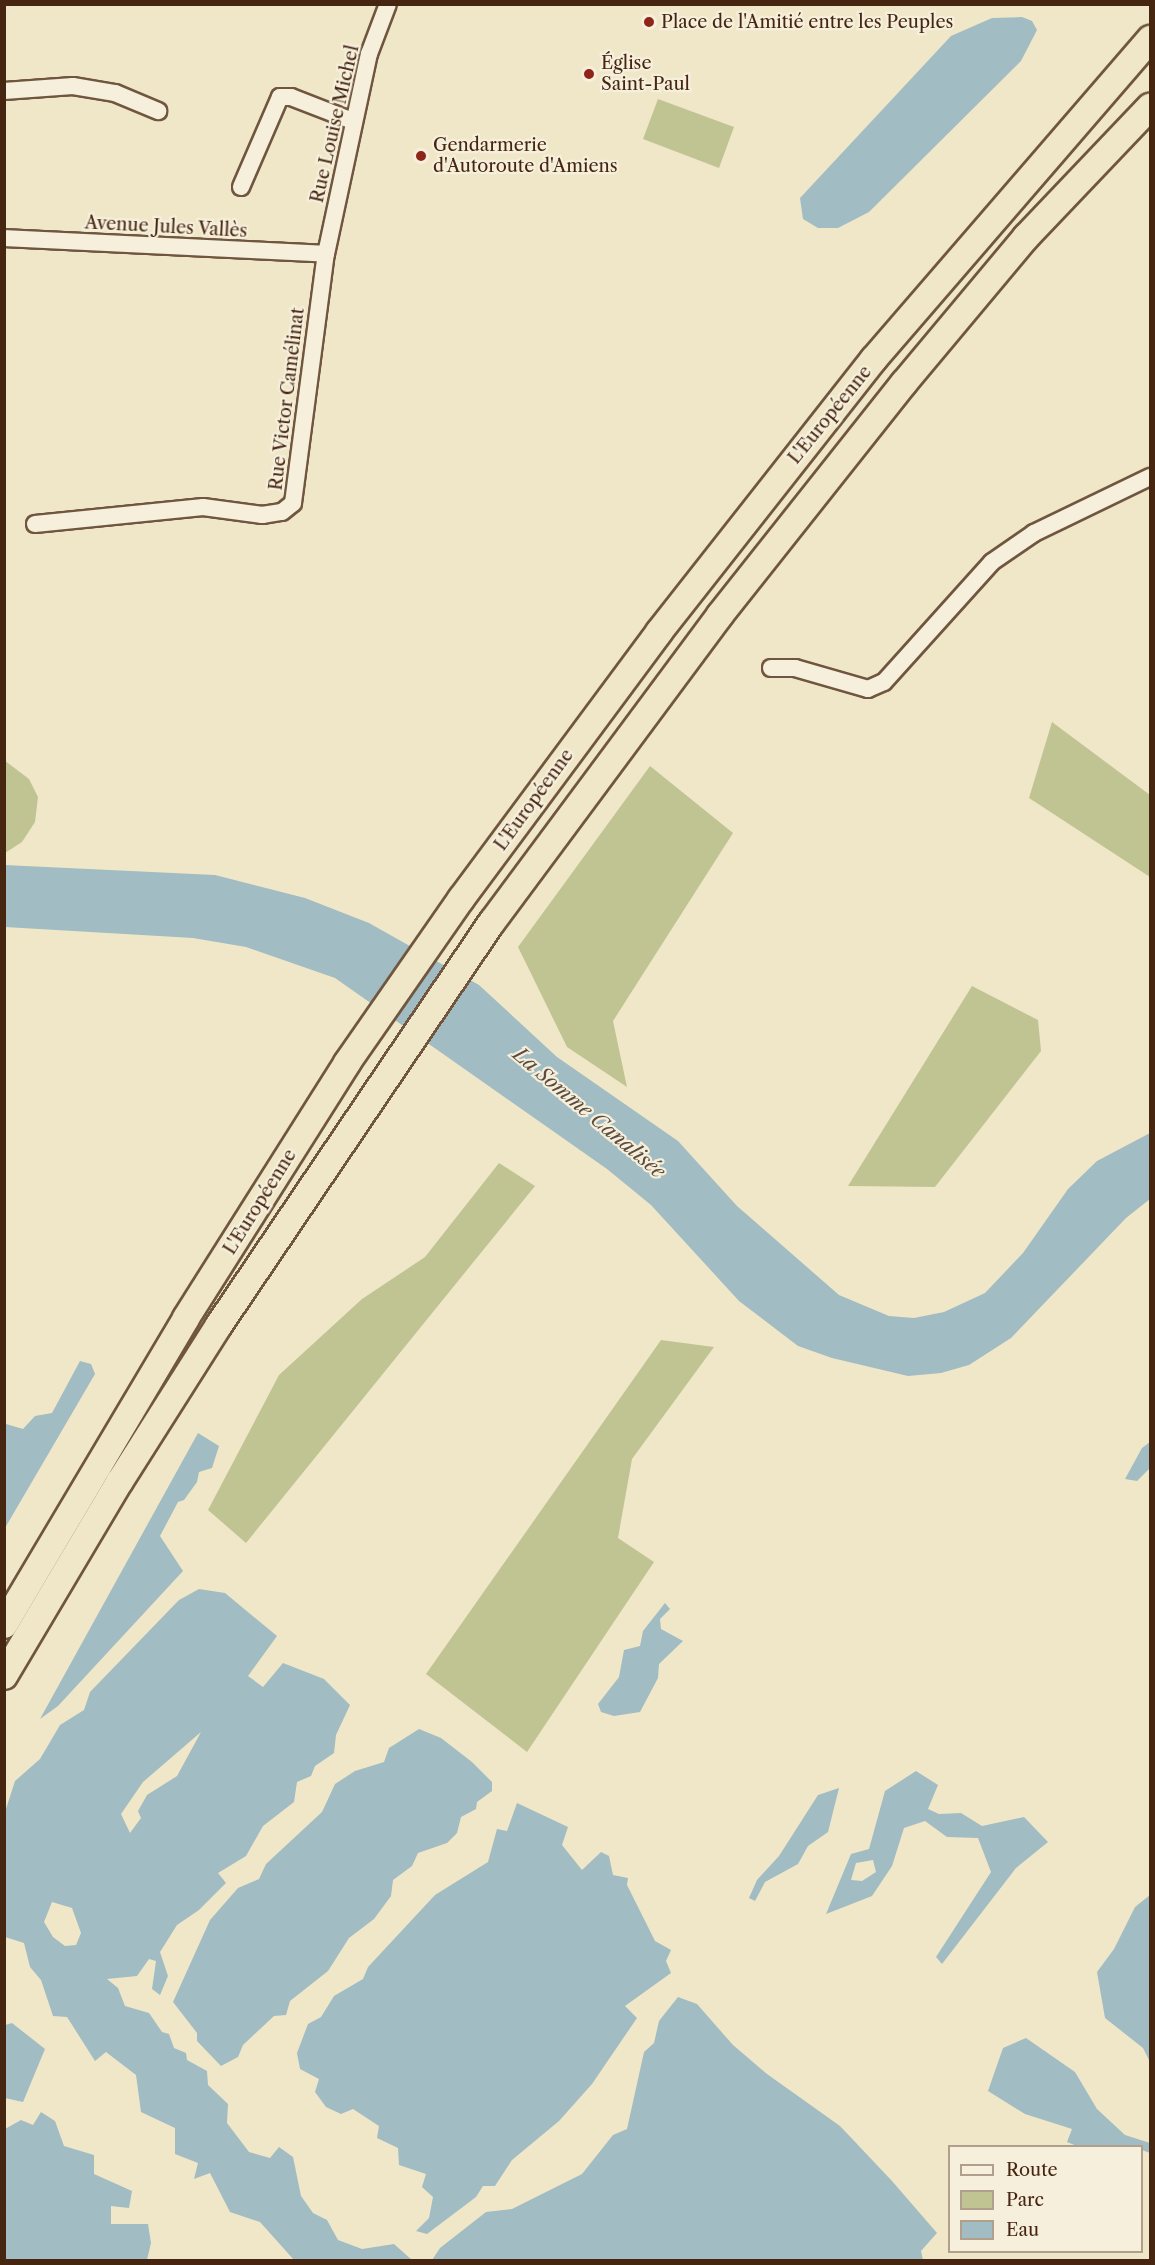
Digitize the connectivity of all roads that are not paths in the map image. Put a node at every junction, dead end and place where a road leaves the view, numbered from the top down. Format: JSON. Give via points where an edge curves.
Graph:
{"nodes":[{"id":1,"x":388,"y":4,"type":"edge"},
{"id":2,"x":1150,"y":39,"type":"edge"},
{"id":3,"x":4,"y":91,"type":"edge"},
{"id":4,"x":1150,"y":106,"type":"edge"},
{"id":5,"x":158,"y":111,"type":"dead end"},
{"id":6,"x":353,"y":121,"type":"junction"},
{"id":7,"x":241,"y":186,"type":"dead end"},
{"id":8,"x":4,"y":238,"type":"edge"},
{"id":9,"x":326,"y":254,"type":"junction"},
{"id":10,"x":1150,"y":477,"type":"edge"},
{"id":11,"x":35,"y":524,"type":"dead end"},
{"id":12,"x":771,"y":668,"type":"dead end"},
{"id":13,"x":4,"y":1625,"type":"edge"},
{"id":14,"x":4,"y":1676,"type":"edge"}],
"edges":[{"from":1,"to":6,"type":"street","name":"Rue Louise Michel","via":[[369,54]]},
{"from":2,"to":13,"type":"highway","name":"L'Européenne","via":[[874,359],[659,632],[461,899],[347,1064],[186,1318]]},
{"from":3,"to":5,"type":"street","via":[[73,86],[114,93]]},
{"from":4,"to":14,"type":"highway","name":"L'Européenne","via":[[1026,237],[904,383],[720,615],[492,922],[379,1085],[133,1461]]},
{"from":6,"to":7,"type":"street","via":[[291,97],[280,97]]},
{"from":6,"to":9,"type":"street","name":"Rue Louise Michel"},
{"from":8,"to":9,"type":"street","name":"Avenue Jules Vallès"},
{"from":9,"to":11,"type":"street","name":"Rue Victor Camélinat","via":[[292,503],[282,512],[262,515],[203,507]]},
{"from":10,"to":12,"type":"street","via":[[1034,533],[992,562],[884,682],[868,689],[795,668]]}]}
